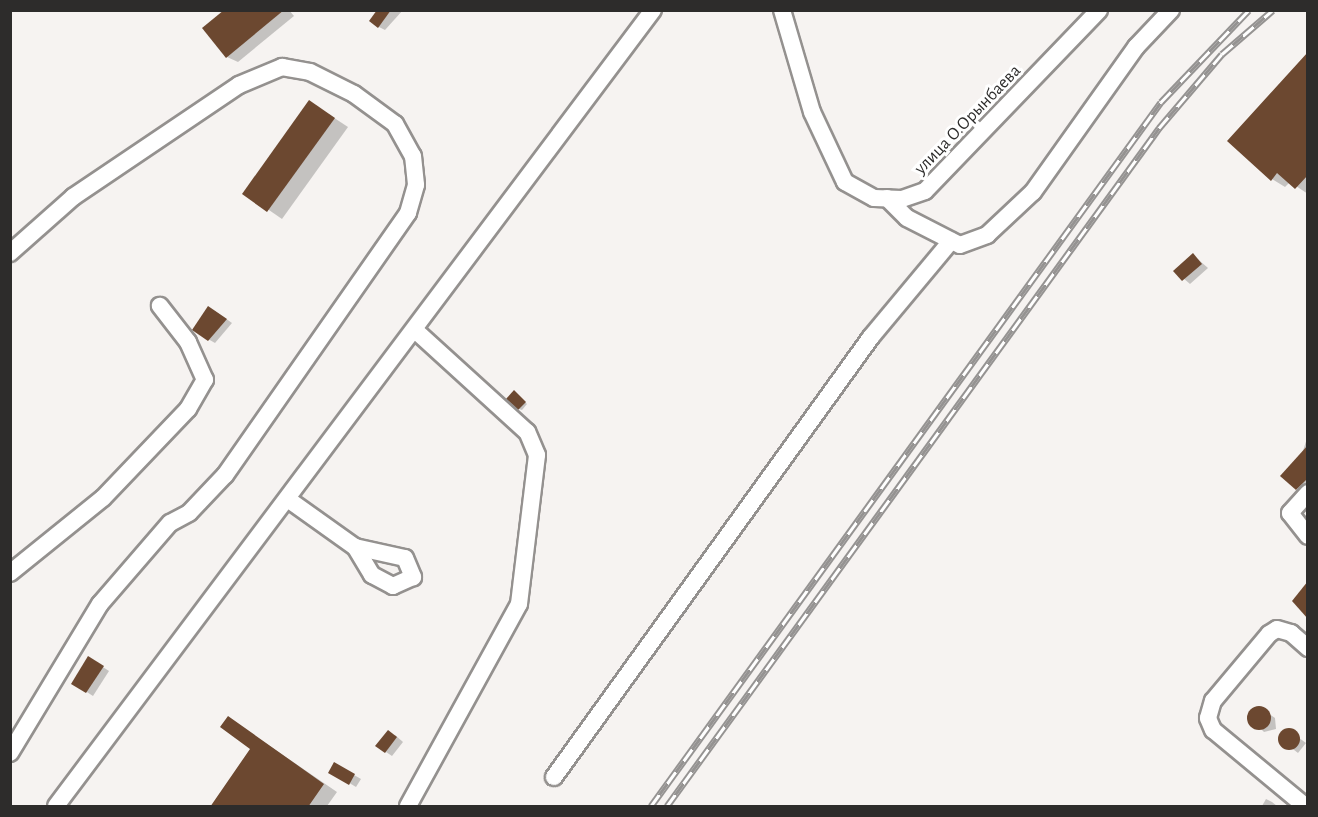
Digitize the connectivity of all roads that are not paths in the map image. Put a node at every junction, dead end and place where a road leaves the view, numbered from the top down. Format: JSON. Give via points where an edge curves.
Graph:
{"nodes":[{"id":1,"x":652,"y":10,"type":"edge"},
{"id":2,"x":782,"y":10,"type":"edge"},
{"id":3,"x":1100,"y":10,"type":"edge"},
{"id":4,"x":1171,"y":10,"type":"edge"},
{"id":5,"x":886,"y":198,"type":"junction"},
{"id":6,"x":951,"y":241,"type":"junction"},
{"id":7,"x":10,"y":253,"type":"edge"},
{"id":8,"x":160,"y":306,"type":"dead end"},
{"id":9,"x":415,"y":330,"type":"junction"},
{"id":10,"x":1308,"y":493,"type":"edge"},
{"id":11,"x":289,"y":500,"type":"junction"},
{"id":12,"x":1308,"y":536,"type":"edge"},
{"id":13,"x":355,"y":547,"type":"dead end"},
{"id":14,"x":10,"y":573,"type":"edge"},
{"id":15,"x":1308,"y":648,"type":"edge"},
{"id":16,"x":10,"y":753,"type":"edge"},
{"id":17,"x":554,"y":777,"type":"dead end"},
{"id":18,"x":56,"y":807,"type":"edge"},
{"id":19,"x":408,"y":807,"type":"edge"},
{"id":20,"x":1305,"y":807,"type":"edge"}],
"edges":[{"from":1,"to":9,"type":"street"},
{"from":2,"to":5,"type":"street","via":[[812,112],[845,182]]},
{"from":3,"to":5,"type":"street","name":"улица О.Орынбаева","via":[[925,191]]},
{"from":4,"to":6,"type":"street","via":[[1136,47],[1033,192],[987,235],[960,245]]},
{"from":5,"to":6,"type":"street","via":[[907,218]]},
{"from":6,"to":17,"type":"street","via":[[871,337]]},
{"from":7,"to":16,"type":"street","via":[[72,197],[238,85],[282,67],[310,72],[354,94],[395,124],[413,156],[416,185],[408,213],[225,475],[189,513],[170,523],[100,604]]},
{"from":8,"to":14,"type":"street","via":[[188,342],[205,380],[188,409],[103,498]]},
{"from":9,"to":11,"type":"street"},
{"from":9,"to":19,"type":"street","via":[[527,432],[537,455],[519,604]]},
{"from":10,"to":12,"type":"street","via":[[1290,513]]},
{"from":11,"to":13,"type":"street"},
{"from":11,"to":18,"type":"street"},
{"from":15,"to":20,"type":"street","via":[[1291,633],[1277,629],[1269,634],[1214,701],[1208,718],[1213,730]]}]}
